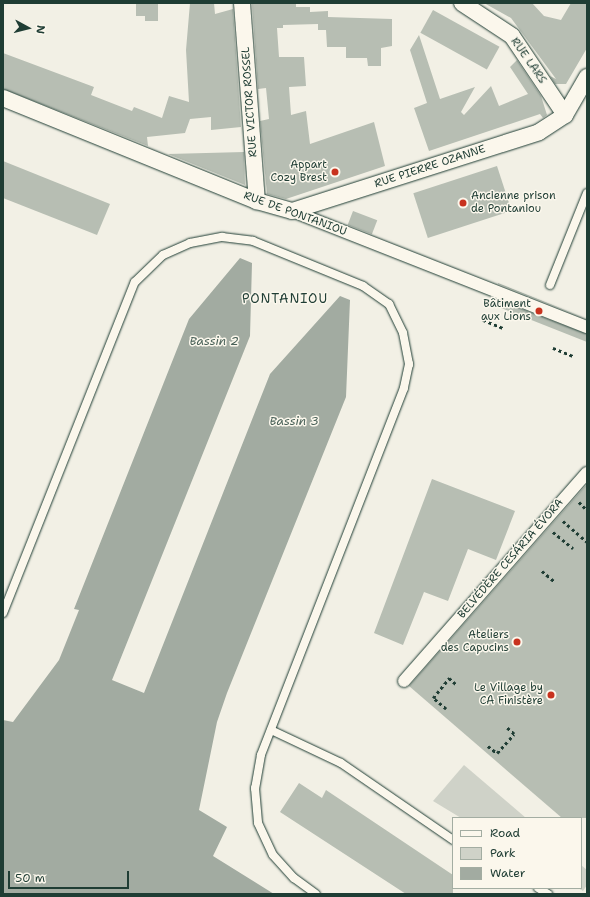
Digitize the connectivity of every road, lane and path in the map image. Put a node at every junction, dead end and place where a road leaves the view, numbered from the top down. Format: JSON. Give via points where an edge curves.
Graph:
{"nodes":[{"id":1,"x":242,"y":3,"type":"edge"},
{"id":2,"x":462,"y":3,"type":"edge"},
{"id":3,"x":587,"y":77,"type":"edge"},
{"id":4,"x":3,"y":98,"type":"edge"},
{"id":5,"x":565,"y":115,"type":"junction"},
{"id":6,"x":587,"y":193,"type":"edge"},
{"id":7,"x":257,"y":201,"type":"junction"},
{"id":8,"x":292,"y":211,"type":"junction"},
{"id":9,"x":550,"y":285,"type":"dead end"},
{"id":10,"x":483,"y":320,"type":"dead end"},
{"id":11,"x":503,"y":328,"type":"dead end"},
{"id":12,"x":587,"y":328,"type":"edge"},
{"id":13,"x":553,"y":348,"type":"dead end"},
{"id":14,"x":573,"y":356,"type":"dead end"},
{"id":15,"x":587,"y":473,"type":"edge"},
{"id":16,"x":587,"y":542,"type":"edge"},
{"id":17,"x":573,"y":548,"type":"dead end"},
{"id":18,"x":542,"y":572,"type":"dead end"},
{"id":19,"x":554,"y":582,"type":"dead end"},
{"id":20,"x":3,"y":613,"type":"edge"},
{"id":21,"x":404,"y":681,"type":"dead end"},
{"id":22,"x":456,"y":684,"type":"dead end"},
{"id":23,"x":446,"y":709,"type":"dead end"},
{"id":24,"x":506,"y":727,"type":"dead end"},
{"id":25,"x":271,"y":730,"type":"junction"},
{"id":26,"x":488,"y":746,"type":"dead end"},
{"id":27,"x":452,"y":839,"type":"edge"},
{"id":28,"x":316,"y":894,"type":"edge"}],
"edges":[{"from":1,"to":7,"type":"street","name":"RUE VICTOR ROSSEL"},
{"from":2,"to":5,"type":"street","name":"RUE LARS","via":[[512,36]]},
{"from":3,"to":5,"type":"street"},
{"from":4,"to":7,"type":"street","name":"RUE DE PONTANIOU"},
{"from":5,"to":8,"type":"street","name":"RUE PIERRE OZANNE","via":[[539,132]]},
{"from":6,"to":9,"type":"lane"},
{"from":7,"to":8,"type":"street","name":"RUE DE PONTANIOU"},
{"from":8,"to":12,"type":"street","name":"RUE DE PONTANIOU"},
{"from":10,"to":11,"type":"path"},
{"from":13,"to":14,"type":"path"},
{"from":15,"to":21,"type":"street","name":"BELVÉDÈRE CESÁRIA ÉVORA"},
{"from":16,"to":17,"type":"path","via":[[562,520],[553,531]]},
{"from":18,"to":19,"type":"path"},
{"from":20,"to":25,"type":"lane","via":[[135,282],[163,255],[190,243],[222,237],[253,241],[363,286],[389,304],[403,332],[409,364],[404,388]]},
{"from":22,"to":23,"type":"path","via":[[449,678],[433,698]]},
{"from":24,"to":26,"type":"path","via":[[514,734],[497,753]]},
{"from":25,"to":27,"type":"lane","via":[[341,764]]},
{"from":25,"to":28,"type":"lane","via":[[261,755],[255,788],[258,823],[273,855],[294,878]]}]}
